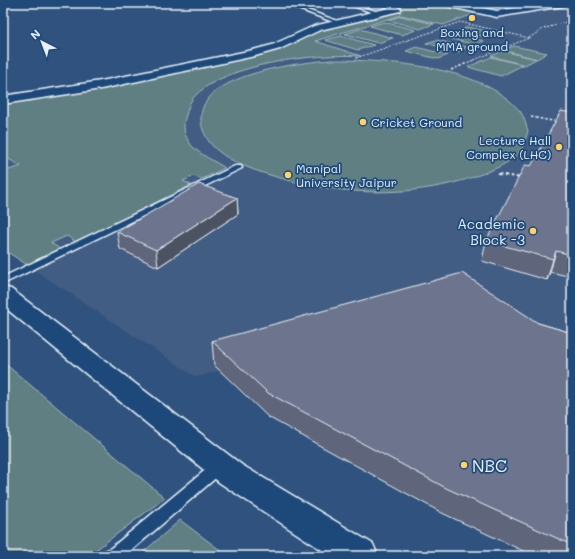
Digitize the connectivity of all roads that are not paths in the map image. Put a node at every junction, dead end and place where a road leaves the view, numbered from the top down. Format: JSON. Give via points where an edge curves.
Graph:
{"nodes":[{"id":1,"x":284,"y":3,"type":"edge"},
{"id":2,"x":346,"y":3,"type":"edge"},
{"id":3,"x":385,"y":3,"type":"edge"},
{"id":4,"x":446,"y":3,"type":"edge"},
{"id":5,"x":562,"y":3,"type":"edge"},
{"id":6,"x":379,"y":14,"type":"junction"},
{"id":7,"x":338,"y":22,"type":"junction"},
{"id":8,"x":3,"y":100,"type":"edge"},
{"id":9,"x":238,"y":168,"type":"dead end"},
{"id":10,"x":3,"y":281,"type":"edge"},
{"id":11,"x":3,"y":294,"type":"edge"},
{"id":12,"x":220,"y":466,"type":"junction"},
{"id":13,"x":111,"y":556,"type":"edge"},
{"id":14,"x":361,"y":556,"type":"edge"}],
"edges":[{"from":1,"to":7,"type":"lane"},
{"from":2,"to":6,"type":"lane"},
{"from":3,"to":6,"type":"street","via":[[397,9]]},
{"from":4,"to":5,"type":"street","via":[[497,14]]},
{"from":6,"to":7,"type":"street"},
{"from":7,"to":8,"type":"street","via":[[261,51],[101,85]]},
{"from":9,"to":10,"type":"lane"},
{"from":11,"to":12,"type":"street"},
{"from":12,"to":13,"type":"lane"},
{"from":12,"to":14,"type":"street"}]}
